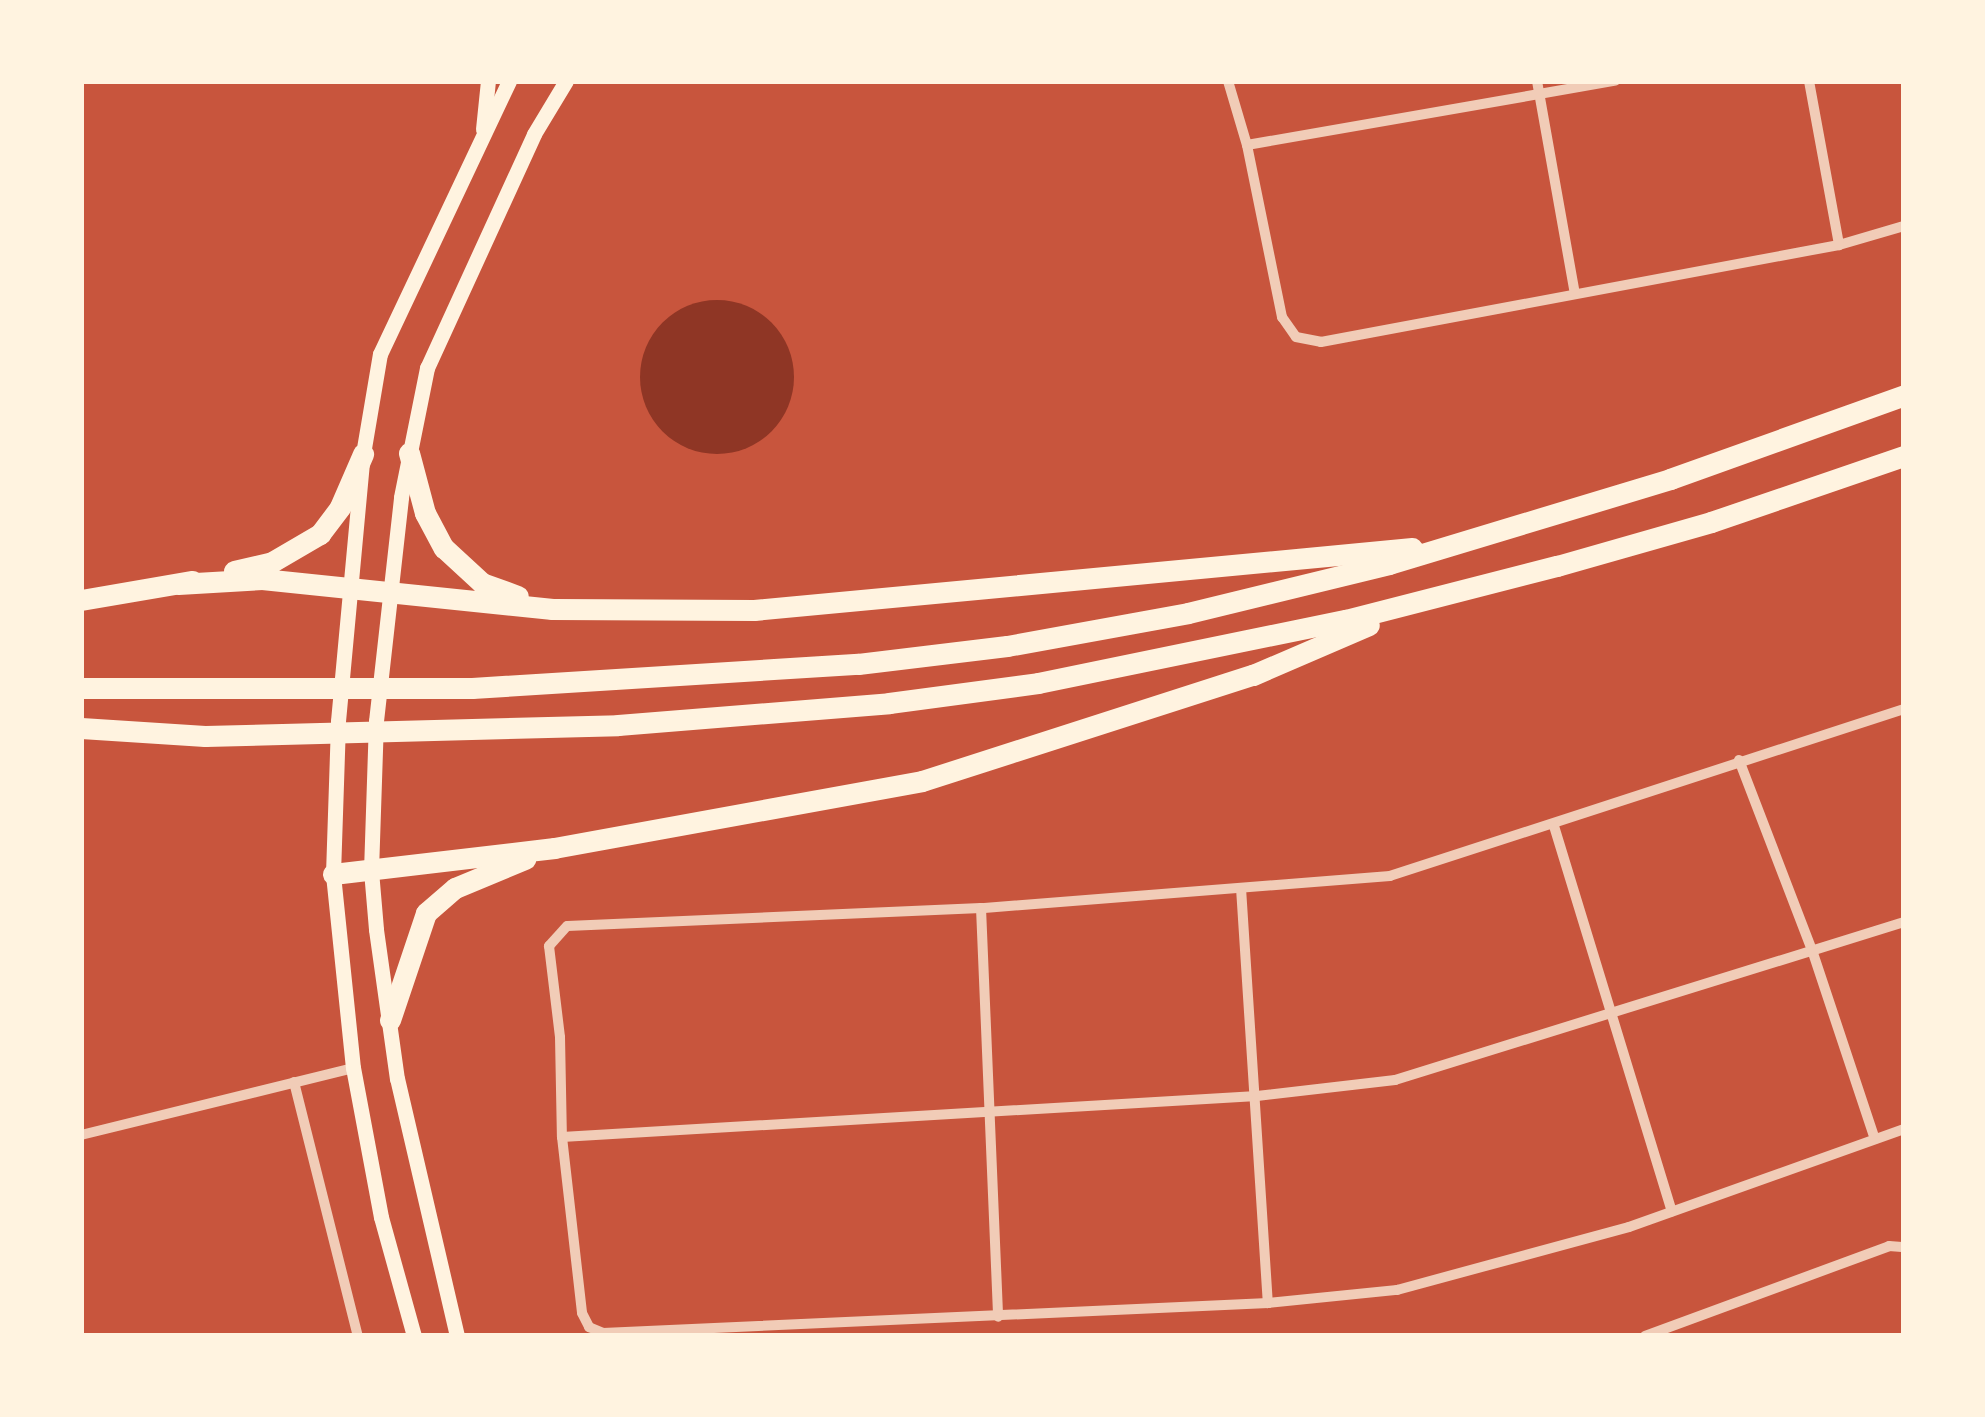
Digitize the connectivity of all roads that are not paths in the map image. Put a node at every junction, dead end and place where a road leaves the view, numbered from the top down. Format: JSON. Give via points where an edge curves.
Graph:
{"nodes":[{"id":1,"x":488,"y":81,"type":"edge"},
{"id":2,"x":508,"y":81,"type":"edge"},
{"id":3,"x":566,"y":81,"type":"edge"},
{"id":4,"x":1228,"y":81,"type":"edge"},
{"id":5,"x":1615,"y":81,"type":"edge"},
{"id":6,"x":1809,"y":81,"type":"edge"},
{"id":7,"x":1538,"y":88,"type":"edge"},
{"id":8,"x":1247,"y":145,"type":"junction"},
{"id":9,"x":480,"y":149,"type":"junction"},
{"id":10,"x":1904,"y":226,"type":"edge"},
{"id":11,"x":1839,"y":245,"type":"junction"},
{"id":12,"x":1575,"y":294,"type":"junction"},
{"id":13,"x":1904,"y":395,"type":"edge"},
{"id":14,"x":409,"y":453,"type":"junction"},
{"id":15,"x":364,"y":454,"type":"junction"},
{"id":16,"x":1904,"y":456,"type":"edge"},
{"id":17,"x":1442,"y":547,"type":"junction"},
{"id":18,"x":178,"y":584,"type":"junction"},
{"id":19,"x":351,"y":586,"type":"junction"},
{"id":20,"x":390,"y":589,"type":"junction"},
{"id":21,"x":81,"y":600,"type":"edge"},
{"id":22,"x":1419,"y":602,"type":"junction"},
{"id":23,"x":552,"y":609,"type":"junction"},
{"id":24,"x":81,"y":688,"type":"edge"},
{"id":25,"x":1904,"y":709,"type":"edge"},
{"id":26,"x":81,"y":728,"type":"edge"},
{"id":27,"x":1739,"y":760,"type":"junction"},
{"id":28,"x":1554,"y":826,"type":"junction"},
{"id":29,"x":554,"y":848,"type":"junction"},
{"id":30,"x":371,"y":871,"type":"junction"},
{"id":31,"x":333,"y":874,"type":"junction"},
{"id":32,"x":1241,"y":887,"type":"junction"},
{"id":33,"x":981,"y":908,"type":"junction"},
{"id":34,"x":1904,"y":922,"type":"edge"},
{"id":35,"x":1813,"y":953,"type":"junction"},
{"id":36,"x":1611,"y":1014,"type":"junction"},
{"id":37,"x":390,"y":1020,"type":"junction"},
{"id":38,"x":353,"y":1068,"type":"junction"},
{"id":39,"x":294,"y":1082,"type":"junction"},
{"id":40,"x":1257,"y":1096,"type":"junction"},
{"id":41,"x":986,"y":1114,"type":"junction"},
{"id":42,"x":1904,"y":1129,"type":"edge"},
{"id":43,"x":81,"y":1135,"type":"edge"},
{"id":44,"x":562,"y":1137,"type":"junction"},
{"id":45,"x":1875,"y":1139,"type":"junction"},
{"id":46,"x":1672,"y":1211,"type":"junction"},
{"id":47,"x":1902,"y":1247,"type":"edge"},
{"id":48,"x":1268,"y":1303,"type":"junction"},
{"id":49,"x":998,"y":1317,"type":"junction"},
{"id":50,"x":358,"y":1336,"type":"edge"},
{"id":51,"x":414,"y":1336,"type":"edge"},
{"id":52,"x":458,"y":1336,"type":"edge"},
{"id":53,"x":1645,"y":1336,"type":"edge"}],
"edges":[{"from":1,"to":9,"type":"main road"},
{"from":2,"to":9,"type":"main road"},
{"from":3,"to":14,"type":"main road","via":[[457,295],[427,368]]},
{"from":4,"to":8,"type":"street"},
{"from":5,"to":7,"type":"street"},
{"from":6,"to":11,"type":"street"},
{"from":7,"to":8,"type":"street"},
{"from":7,"to":12,"type":"street"},
{"from":8,"to":12,"type":"street","via":[[1282,317],[1297,337],[1321,342]]},
{"from":9,"to":15,"type":"main road","via":[[380,354]]},
{"from":10,"to":11,"type":"street"},
{"from":11,"to":12,"type":"street"},
{"from":13,"to":17,"type":"highway","via":[[1670,479]]},
{"from":14,"to":20,"type":"main road"},
{"from":14,"to":23,"type":"highway","via":[[444,548],[482,583]]},
{"from":15,"to":18,"type":"highway","via":[[320,534],[272,562]]},
{"from":15,"to":19,"type":"main road"},
{"from":16,"to":22,"type":"highway","via":[[1711,522]]},
{"from":17,"to":23,"type":"highway","via":[[754,610]]},
{"from":17,"to":24,"type":"highway","via":[[1188,614],[858,664],[472,688]]},
{"from":18,"to":19,"type":"highway"},
{"from":18,"to":21,"type":"highway"},
{"from":19,"to":20,"type":"highway"},
{"from":19,"to":31,"type":"main road"},
{"from":20,"to":23,"type":"highway"},
{"from":20,"to":30,"type":"main road"},
{"from":22,"to":26,"type":"highway","via":[[1171,658],[889,703],[618,725],[205,736]]},
{"from":22,"to":29,"type":"highway","via":[[1253,675],[922,781]]},
{"from":25,"to":27,"type":"street"},
{"from":27,"to":28,"type":"street"},
{"from":27,"to":35,"type":"street"},
{"from":28,"to":32,"type":"street","via":[[1390,876]]},
{"from":28,"to":36,"type":"street"},
{"from":29,"to":30,"type":"highway"},
{"from":29,"to":37,"type":"highway","via":[[455,888],[426,913]]},
{"from":30,"to":31,"type":"highway"},
{"from":30,"to":37,"type":"main road"},
{"from":31,"to":38,"type":"main road"},
{"from":32,"to":33,"type":"street"},
{"from":32,"to":40,"type":"street"},
{"from":33,"to":41,"type":"street"},
{"from":33,"to":44,"type":"street","via":[[568,926],[549,946]]},
{"from":34,"to":35,"type":"street"},
{"from":35,"to":36,"type":"street"},
{"from":35,"to":45,"type":"street"},
{"from":36,"to":40,"type":"street","via":[[1395,1080]]},
{"from":36,"to":46,"type":"street"},
{"from":37,"to":52,"type":"main road"},
{"from":38,"to":39,"type":"street"},
{"from":38,"to":51,"type":"main road"},
{"from":39,"to":43,"type":"street"},
{"from":39,"to":50,"type":"street"},
{"from":40,"to":41,"type":"street"},
{"from":40,"to":48,"type":"street"},
{"from":41,"to":44,"type":"street"},
{"from":41,"to":49,"type":"street"},
{"from":42,"to":45,"type":"street"},
{"from":44,"to":49,"type":"street","via":[[589,1327],[603,1333]]},
{"from":45,"to":46,"type":"street"},
{"from":46,"to":48,"type":"street","via":[[1397,1290]]},
{"from":47,"to":53,"type":"street"},
{"from":48,"to":49,"type":"street"}]}
